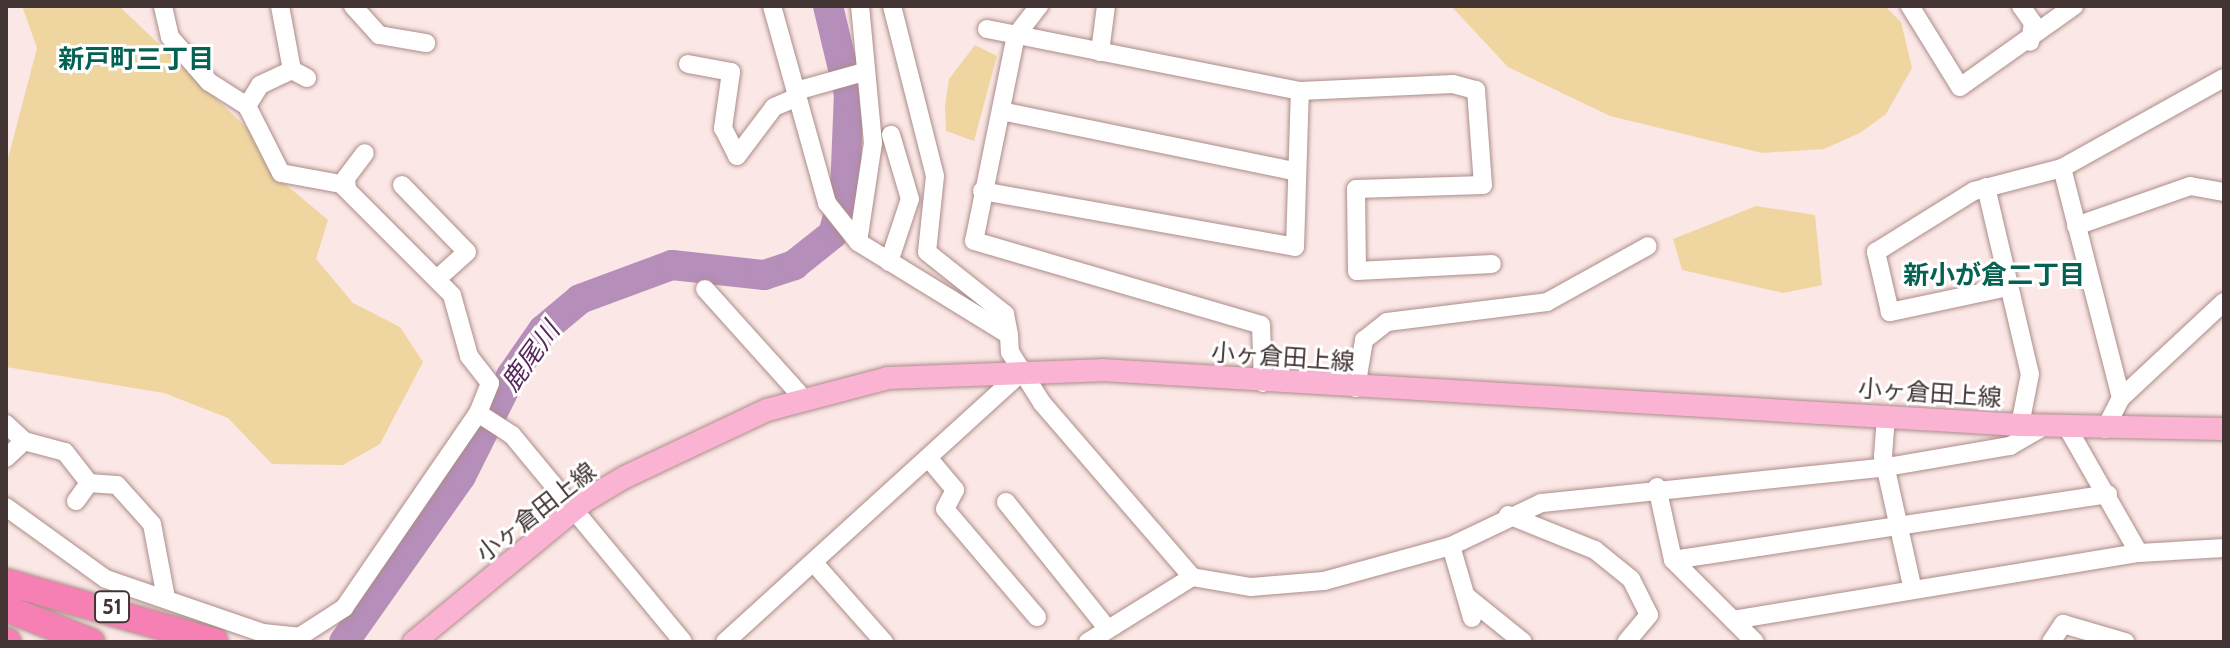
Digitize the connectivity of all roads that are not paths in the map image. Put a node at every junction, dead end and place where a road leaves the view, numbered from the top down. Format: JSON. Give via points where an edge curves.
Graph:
{"nodes":[{"id":1,"x":163,"y":6,"type":"edge"},
{"id":2,"x":280,"y":6,"type":"edge"},
{"id":3,"x":353,"y":6,"type":"edge"},
{"id":4,"x":772,"y":6,"type":"edge"},
{"id":5,"x":860,"y":6,"type":"edge"},
{"id":6,"x":892,"y":6,"type":"edge"},
{"id":7,"x":1039,"y":6,"type":"edge"},
{"id":8,"x":1106,"y":6,"type":"edge"},
{"id":9,"x":1910,"y":6,"type":"edge"},
{"id":10,"x":2021,"y":6,"type":"edge"},
{"id":11,"x":2074,"y":6,"type":"edge"},
{"id":12,"x":987,"y":29,"type":"dead end"},
{"id":13,"x":1016,"y":35,"type":"junction"},
{"id":14,"x":2030,"y":42,"type":"junction"},
{"id":15,"x":426,"y":43,"type":"dead end"},
{"id":16,"x":1100,"y":52,"type":"junction"},
{"id":17,"x":688,"y":64,"type":"dead end"},
{"id":18,"x":864,"y":72,"type":"junction"},
{"id":19,"x":2224,"y":78,"type":"edge"},
{"id":20,"x":1300,"y":91,"type":"junction"},
{"id":21,"x":797,"y":94,"type":"junction"},
{"id":22,"x":247,"y":106,"type":"junction"},
{"id":23,"x":1001,"y":111,"type":"junction"},
{"id":24,"x":891,"y":135,"type":"dead end"},
{"id":25,"x":365,"y":153,"type":"dead end"},
{"id":26,"x":2062,"y":168,"type":"junction"},
{"id":27,"x":1293,"y":171,"type":"junction"},
{"id":28,"x":402,"y":185,"type":"dead end"},
{"id":29,"x":1986,"y":187,"type":"junction"},
{"id":30,"x":347,"y":189,"type":"junction"},
{"id":31,"x":982,"y":191,"type":"junction"},
{"id":32,"x":2224,"y":192,"type":"edge"},
{"id":33,"x":2076,"y":226,"type":"junction"},
{"id":34,"x":858,"y":242,"type":"junction"},
{"id":35,"x":1648,"y":246,"type":"dead end"},
{"id":36,"x":889,"y":262,"type":"junction"},
{"id":37,"x":1492,"y":264,"type":"dead end"},
{"id":38,"x":437,"y":279,"type":"junction"},
{"id":39,"x":2008,"y":287,"type":"junction"},
{"id":40,"x":705,"y":289,"type":"dead end"},
{"id":41,"x":2224,"y":302,"type":"edge"},
{"id":42,"x":1009,"y":335,"type":"junction"},
{"id":43,"x":1024,"y":370,"type":"junction"},
{"id":44,"x":1263,"y":383,"type":"junction"},
{"id":45,"x":1356,"y":388,"type":"junction"},
{"id":46,"x":803,"y":398,"type":"junction"},
{"id":47,"x":2121,"y":398,"type":"junction"},
{"id":48,"x":478,"y":413,"type":"junction"},
{"id":49,"x":1886,"y":416,"type":"junction"},
{"id":50,"x":6,"y":424,"type":"edge"},
{"id":51,"x":2020,"y":425,"type":"junction"},
{"id":52,"x":2057,"y":426,"type":"junction"},
{"id":53,"x":2105,"y":429,"type":"junction"},
{"id":54,"x":2224,"y":429,"type":"edge"},
{"id":55,"x":24,"y":441,"type":"junction"},
{"id":56,"x":6,"y":458,"type":"edge"},
{"id":57,"x":930,"y":460,"type":"junction"},
{"id":58,"x":1887,"y":467,"type":"junction"},
{"id":59,"x":89,"y":483,"type":"junction"},
{"id":60,"x":1657,"y":487,"type":"junction"},
{"id":61,"x":2108,"y":494,"type":"junction"},
{"id":62,"x":76,"y":501,"type":"dead end"},
{"id":63,"x":1006,"y":502,"type":"dead end"},
{"id":64,"x":6,"y":507,"type":"edge"},
{"id":65,"x":570,"y":514,"type":"junction"},
{"id":66,"x":1508,"y":515,"type":"junction"},
{"id":67,"x":1902,"y":526,"type":"junction"},
{"id":68,"x":1451,"y":546,"type":"junction"},
{"id":69,"x":2224,"y":548,"type":"edge"},
{"id":70,"x":2139,"y":553,"type":"junction"},
{"id":71,"x":1673,"y":560,"type":"junction"},
{"id":72,"x":814,"y":563,"type":"junction"},
{"id":73,"x":1192,"y":577,"type":"junction"},
{"id":74,"x":6,"y":582,"type":"edge"},
{"id":75,"x":1913,"y":590,"type":"junction"},
{"id":76,"x":1466,"y":596,"type":"junction"},
{"id":77,"x":166,"y":598,"type":"junction"},
{"id":78,"x":6,"y":608,"type":"edge"},
{"id":79,"x":1037,"y":617,"type":"dead end"},
{"id":80,"x":1472,"y":618,"type":"dead end"},
{"id":81,"x":1733,"y":620,"type":"junction"},
{"id":82,"x":1107,"y":628,"type":"junction"},
{"id":83,"x":91,"y":642,"type":"edge"},
{"id":84,"x":215,"y":642,"type":"edge"},
{"id":85,"x":414,"y":642,"type":"edge"},
{"id":86,"x":683,"y":642,"type":"edge"},
{"id":87,"x":725,"y":642,"type":"edge"},
{"id":88,"x":884,"y":642,"type":"edge"},
{"id":89,"x":1088,"y":642,"type":"edge"},
{"id":90,"x":1523,"y":642,"type":"edge"},
{"id":91,"x":1626,"y":642,"type":"edge"},
{"id":92,"x":1755,"y":642,"type":"edge"},
{"id":93,"x":2051,"y":642,"type":"edge"},
{"id":94,"x":2125,"y":642,"type":"edge"}],
"edges":[{"from":1,"to":22,"type":"street","via":[[170,37],[209,82]]},
{"from":2,"to":22,"type":"street","via":[[299,74],[260,85]]},
{"from":3,"to":15,"type":"street","via":[[379,35]]},
{"from":4,"to":21,"type":"street"},
{"from":5,"to":18,"type":"street"},
{"from":6,"to":42,"type":"street","via":[[935,176],[927,252],[1005,314]]},
{"from":7,"to":13,"type":"street"},
{"from":8,"to":16,"type":"street"},
{"from":9,"to":14,"type":"street","via":[[1960,87]]},
{"from":10,"to":14,"type":"street","via":[[2033,23]]},
{"from":11,"to":14,"type":"street"},
{"from":12,"to":13,"type":"street"},
{"from":13,"to":16,"type":"street"},
{"from":13,"to":23,"type":"street"},
{"from":16,"to":20,"type":"street"},
{"from":17,"to":21,"type":"street","via":[[731,72],[723,128],[737,156],[774,107]]},
{"from":18,"to":21,"type":"street"},
{"from":18,"to":34,"type":"street","via":[[873,166]]},
{"from":19,"to":26,"type":"street"},
{"from":20,"to":27,"type":"street"},
{"from":20,"to":37,"type":"street","via":[[1453,84],[1476,90],[1483,193],[1356,189],[1357,271]]},
{"from":21,"to":34,"type":"street","via":[[827,203]]},
{"from":22,"to":30,"type":"street","via":[[281,173]]},
{"from":23,"to":27,"type":"street"},
{"from":23,"to":31,"type":"street"},
{"from":24,"to":36,"type":"street","via":[[910,199]]},
{"from":25,"to":30,"type":"street","via":[[346,178]]},
{"from":26,"to":29,"type":"street"},
{"from":26,"to":33,"type":"street"},
{"from":27,"to":31,"type":"street","via":[[1295,247]]},
{"from":28,"to":38,"type":"street","via":[[467,252]]},
{"from":29,"to":39,"type":"street"},
{"from":29,"to":39,"type":"street","via":[[1876,252],[1890,312]]},
{"from":30,"to":38,"type":"street"},
{"from":31,"to":44,"type":"street","via":[[974,241],[1261,325]]},
{"from":32,"to":33,"type":"street","via":[[2190,186]]},
{"from":33,"to":47,"type":"street"},
{"from":34,"to":36,"type":"street"},
{"from":35,"to":45,"type":"street","via":[[1547,302],[1387,322],[1364,340]]},
{"from":36,"to":42,"type":"street"},
{"from":38,"to":48,"type":"street","via":[[460,306],[469,356],[490,383]]},
{"from":39,"to":51,"type":"street","via":[[2030,374]]},
{"from":40,"to":46,"type":"street"},
{"from":41,"to":47,"type":"street"},
{"from":42,"to":43,"type":"street"},
{"from":43,"to":44,"type":"main road","name":"小ヶ倉田上線"},
{"from":43,"to":46,"type":"main road","name":"小ヶ倉田上線","via":[[888,378]]},
{"from":43,"to":57,"type":"street"},
{"from":43,"to":73,"type":"street","via":[[1042,403]]},
{"from":44,"to":45,"type":"main road","name":"小ヶ倉田上線"},
{"from":45,"to":49,"type":"main road","name":"小ヶ倉田上線"},
{"from":46,"to":65,"type":"main road","name":"小ヶ倉田上線","via":[[713,431]]},
{"from":47,"to":53,"type":"street"},
{"from":48,"to":65,"type":"street","via":[[512,435]]},
{"from":48,"to":77,"type":"street","via":[[332,622],[281,636]]},
{"from":49,"to":51,"type":"main road","name":"小ヶ倉田上線"},
{"from":49,"to":58,"type":"street"},
{"from":50,"to":55,"type":"street"},
{"from":51,"to":52,"type":"main road","name":"小ヶ倉田上線"},
{"from":52,"to":53,"type":"main road","name":"小ヶ倉田上線"},
{"from":52,"to":58,"type":"street","via":[[2010,446]]},
{"from":52,"to":61,"type":"street"},
{"from":53,"to":54,"type":"main road","name":"小ヶ倉田上線"},
{"from":55,"to":56,"type":"street"},
{"from":55,"to":59,"type":"street","via":[[65,452]]},
{"from":57,"to":72,"type":"street"},
{"from":57,"to":79,"type":"street","via":[[955,490],[945,509]]},
{"from":58,"to":60,"type":"street"},
{"from":58,"to":67,"type":"street"},
{"from":59,"to":62,"type":"street"},
{"from":59,"to":77,"type":"street","via":[[117,485],[152,524]]},
{"from":60,"to":66,"type":"street","via":[[1596,492]]},
{"from":60,"to":71,"type":"street"},
{"from":61,"to":67,"type":"street"},
{"from":61,"to":70,"type":"street"},
{"from":63,"to":82,"type":"street"},
{"from":64,"to":77,"type":"street","via":[[106,579]]},
{"from":65,"to":85,"type":"main road","name":"小ヶ倉田上線"},
{"from":65,"to":86,"type":"street"},
{"from":66,"to":68,"type":"street"},
{"from":66,"to":91,"type":"street","via":[[1595,550],[1631,579],[1649,615]]},
{"from":67,"to":71,"type":"street"},
{"from":67,"to":75,"type":"street"},
{"from":68,"to":73,"type":"street","via":[[1306,584],[1251,587]]},
{"from":68,"to":76,"type":"street"},
{"from":69,"to":70,"type":"street"},
{"from":70,"to":75,"type":"street"},
{"from":71,"to":81,"type":"street"},
{"from":72,"to":87,"type":"street"},
{"from":72,"to":88,"type":"street"},
{"from":73,"to":82,"type":"street"},
{"from":74,"to":84,"type":"highway","number":"51","via":[[115,608]]},
{"from":75,"to":81,"type":"street"},
{"from":76,"to":80,"type":"street"},
{"from":76,"to":90,"type":"street"},
{"from":78,"to":83,"type":"highway","number":"51"},
{"from":81,"to":92,"type":"street"},
{"from":82,"to":89,"type":"street"},
{"from":93,"to":94,"type":"street","via":[[2063,624]]}]}
